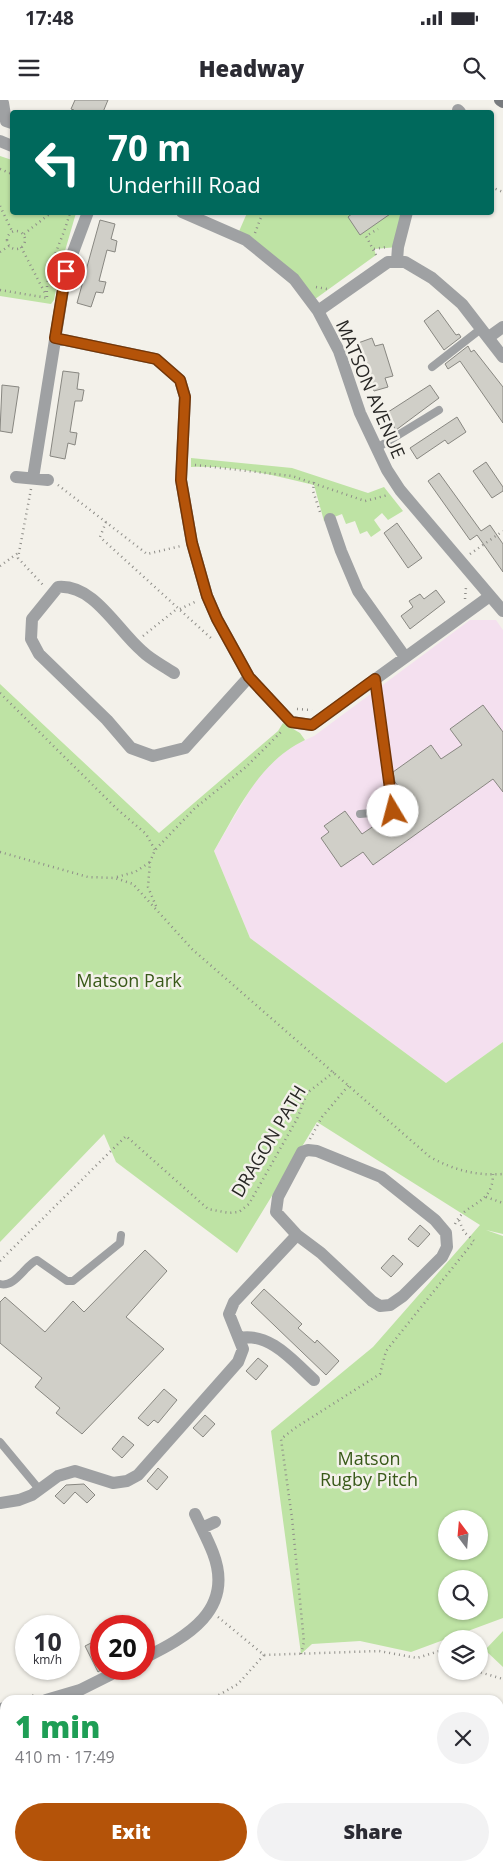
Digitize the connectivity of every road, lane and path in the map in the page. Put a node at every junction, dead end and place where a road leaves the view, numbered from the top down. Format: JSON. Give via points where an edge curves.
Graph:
{"nodes":[{"id":1,"x":500,"y":100,"type":"edge"},
{"id":2,"x":503,"y":102,"type":"edge"},
{"id":3,"x":3,"y":103,"type":"dead end"},
{"id":4,"x":10,"y":122,"type":"edge"},
{"id":5,"x":0,"y":206,"type":"edge"},
{"id":6,"x":48,"y":215,"type":"edge"},
{"id":7,"x":69,"y":215,"type":"edge"},
{"id":8,"x":87,"y":215,"type":"edge"},
{"id":9,"x":192,"y":215,"type":"edge"},
{"id":10,"x":261,"y":215,"type":"edge"},
{"id":11,"x":406,"y":215,"type":"edge"},
{"id":12,"x":378,"y":229,"type":"dead end"},
{"id":13,"x":12,"y":231,"type":"junction"},
{"id":14,"x":366,"y":231,"type":"dead end"},
{"id":15,"x":24,"y":234,"type":"junction"},
{"id":16,"x":368,"y":235,"type":"junction"},
{"id":17,"x":255,"y":239,"type":"junction"},
{"id":18,"x":9,"y":246,"type":"junction"},
{"id":19,"x":22,"y":247,"type":"junction"},
{"id":20,"x":381,"y":248,"type":"dead end"},
{"id":21,"x":374,"y":249,"type":"junction"},
{"id":22,"x":0,"y":252,"type":"edge"},
{"id":23,"x":397,"y":261,"type":"junction"},
{"id":24,"x":382,"y":266,"type":"junction"},
{"id":25,"x":311,"y":283,"type":"dead end"},
{"id":26,"x":332,"y":289,"type":"dead end"},
{"id":27,"x":0,"y":290,"type":"edge"},
{"id":28,"x":47,"y":297,"type":"junction"},
{"id":29,"x":61,"y":301,"type":"junction"},
{"id":30,"x":318,"y":311,"type":"junction"},
{"id":31,"x":503,"y":327,"type":"edge"},
{"id":32,"x":486,"y":333,"type":"junction"},
{"id":33,"x":55,"y":338,"type":"junction"},
{"id":34,"x":503,"y":358,"type":"edge"},
{"id":35,"x":432,"y":368,"type":"dead end"},
{"id":36,"x":439,"y":410,"type":"dead end"},
{"id":37,"x":377,"y":448,"type":"junction"},
{"id":38,"x":181,"y":466,"type":"junction"},
{"id":39,"x":16,"y":477,"type":"dead end"},
{"id":40,"x":33,"y":478,"type":"junction"},
{"id":41,"x":48,"y":480,"type":"joint"},
{"id":42,"x":400,"y":490,"type":"junction"},
{"id":43,"x":330,"y":519,"type":"dead end"},
{"id":44,"x":106,"y":522,"type":"junction"},
{"id":45,"x":503,"y":531,"type":"edge"},
{"id":46,"x":192,"y":543,"type":"junction"},
{"id":47,"x":18,"y":553,"type":"junction"},
{"id":48,"x":461,"y":561,"type":"junction"},
{"id":49,"x":0,"y":566,"type":"edge"},
{"id":50,"x":52,"y":595,"type":"junction"},
{"id":51,"x":207,"y":596,"type":"junction"},
{"id":52,"x":490,"y":596,"type":"junction"},
{"id":53,"x":179,"y":608,"type":"junction"},
{"id":54,"x":503,"y":611,"type":"edge"},
{"id":55,"x":134,"y":643,"type":"junction"},
{"id":56,"x":218,"y":645,"type":"dead end"},
{"id":57,"x":405,"y":657,"type":"junction"},
{"id":58,"x":174,"y":673,"type":"dead end"},
{"id":59,"x":249,"y":677,"type":"junction"},
{"id":60,"x":375,"y":679,"type":"junction"},
{"id":61,"x":0,"y":693,"type":"edge"},
{"id":62,"x":291,"y":722,"type":"junction"},
{"id":63,"x":360,"y":814,"type":"dead end"},
{"id":64,"x":155,"y":850,"type":"junction"},
{"id":65,"x":0,"y":852,"type":"edge"},
{"id":66,"x":150,"y":862,"type":"junction"},
{"id":67,"x":115,"y":878,"type":"junction"},
{"id":68,"x":157,"y":910,"type":"junction"},
{"id":69,"x":334,"y":1072,"type":"junction"},
{"id":70,"x":349,"y":1085,"type":"junction"},
{"id":71,"x":308,"y":1150,"type":"junction"},
{"id":72,"x":493,"y":1174,"type":"junction"},
{"id":73,"x":503,"y":1174,"type":"edge"},
{"id":74,"x":486,"y":1197,"type":"junction"},
{"id":75,"x":503,"y":1203,"type":"edge"},
{"id":76,"x":121,"y":1235,"type":"dead end"},
{"id":77,"x":297,"y":1235,"type":"junction"},
{"id":78,"x":0,"y":1261,"type":"edge"},
{"id":79,"x":0,"y":1284,"type":"edge"},
{"id":80,"x":239,"y":1338,"type":"junction"},
{"id":81,"x":314,"y":1380,"type":"dead end"},
{"id":82,"x":0,"y":1442,"type":"edge"},
{"id":83,"x":39,"y":1489,"type":"junction"},
{"id":84,"x":0,"y":1503,"type":"edge"},
{"id":85,"x":195,"y":1514,"type":"dead end"},
{"id":86,"x":215,"y":1522,"type":"dead end"},
{"id":87,"x":202,"y":1528,"type":"junction"},
{"id":88,"x":214,"y":1613,"type":"dead end"},
{"id":89,"x":438,"y":1651,"type":"edge"},
{"id":90,"x":155,"y":1652,"type":"edge"},
{"id":91,"x":264,"y":1654,"type":"junction"},
{"id":92,"x":301,"y":1654,"type":"junction"},
{"id":93,"x":488,"y":1675,"type":"edge"},
{"id":94,"x":503,"y":1679,"type":"edge"},
{"id":95,"x":100,"y":1680,"type":"edge"},
{"id":96,"x":63,"y":1695,"type":"edge"},
{"id":97,"x":219,"y":1695,"type":"edge"}],
"edges":[{"from":1,"to":2,"type":"main road"},
{"from":3,"to":4,"type":"street","via":[[6,121]]},
{"from":5,"to":13,"type":"path"},
{"from":6,"to":15,"type":"path"},
{"from":7,"to":28,"type":"path","via":[[48,270]]},
{"from":8,"to":29,"type":"street","via":[[66,271]]},
{"from":9,"to":17,"type":"street","name":"MATSON AVENUE"},
{"from":10,"to":17,"type":"path"},
{"from":11,"to":23,"type":"street"},
{"from":12,"to":16,"type":"path"},
{"from":13,"to":15,"type":"path"},
{"from":13,"to":18,"type":"path","via":[[7,238]]},
{"from":14,"to":16,"type":"path"},
{"from":15,"to":19,"type":"path"},
{"from":16,"to":21,"type":"path"},
{"from":17,"to":30,"type":"street","name":"MATSON AVENUE"},
{"from":18,"to":19,"type":"path"},
{"from":18,"to":22,"type":"path"},
{"from":19,"to":28,"type":"path"},
{"from":20,"to":21,"type":"path"},
{"from":21,"to":24,"type":"path"},
{"from":23,"to":24,"type":"street"},
{"from":23,"to":32,"type":"street","via":[[412,265],[432,278],[462,304]]},
{"from":24,"to":30,"type":"street"},
{"from":25,"to":26,"type":"path","via":[[321,289]]},
{"from":27,"to":28,"type":"path"},
{"from":28,"to":29,"type":"path"},
{"from":29,"to":33,"type":"street"},
{"from":30,"to":37,"type":"street","name":"MATSON AVENUE","via":[[339,351],[360,413]]},
{"from":31,"to":32,"type":"street"},
{"from":32,"to":34,"type":"street"},
{"from":32,"to":35,"type":"lane"},
{"from":33,"to":38,"type":"street","via":[[156,359],[180,380],[185,397]]},
{"from":33,"to":40,"type":"street"},
{"from":36,"to":37,"type":"lane"},
{"from":37,"to":42,"type":"street","name":"MATSON AVENUE"},
{"from":38,"to":42,"type":"path","via":[[200,464],[292,476],[365,501]]},
{"from":38,"to":46,"type":"street"},
{"from":39,"to":40,"type":"street"},
{"from":40,"to":41,"type":"street"},
{"from":40,"to":47,"type":"path"},
{"from":41,"to":44,"type":"path"},
{"from":42,"to":48,"type":"street","name":"MATSON AVENUE"},
{"from":43,"to":57,"type":"street","via":[[358,591]]},
{"from":44,"to":46,"type":"path","via":[[147,554]]},
{"from":44,"to":53,"type":"path","via":[[100,537]]},
{"from":45,"to":48,"type":"path"},
{"from":46,"to":51,"type":"street"},
{"from":47,"to":49,"type":"path"},
{"from":47,"to":50,"type":"path","via":[[18,558]]},
{"from":48,"to":52,"type":"street","name":"MATSON AVENUE"},
{"from":50,"to":55,"type":"street","via":[[58,587],[69,586],[90,596]]},
{"from":50,"to":59,"type":"street","via":[[32,620],[31,638],[38,654],[107,720],[131,748],[154,756],[185,748]]},
{"from":51,"to":53,"type":"path"},
{"from":51,"to":59,"type":"street"},
{"from":52,"to":54,"type":"street","name":"MATSON AVENUE"},
{"from":52,"to":57,"type":"street"},
{"from":53,"to":55,"type":"path"},
{"from":53,"to":56,"type":"path"},
{"from":55,"to":58,"type":"street"},
{"from":57,"to":60,"type":"street"},
{"from":59,"to":62,"type":"street"},
{"from":60,"to":62,"type":"street","via":[[312,725]]},
{"from":60,"to":63,"type":"lane","via":[[393,811]]},
{"from":61,"to":64,"type":"path","via":[[146,834]]},
{"from":62,"to":64,"type":"path","via":[[246,767],[195,808]]},
{"from":64,"to":66,"type":"path"},
{"from":65,"to":67,"type":"path","via":[[88,877]]},
{"from":66,"to":67,"type":"path","via":[[135,872]]},
{"from":66,"to":68,"type":"path","via":[[148,887]]},
{"from":67,"to":68,"type":"path","via":[[133,884]]},
{"from":68,"to":69,"type":"path","via":[[192,949]]},
{"from":69,"to":70,"type":"path"},
{"from":69,"to":78,"type":"path","name":"DRAGON PATH","via":[[307,1093],[297,1119],[249,1204],[239,1212],[208,1210],[126,1136]]},
{"from":70,"to":71,"type":"path","via":[[322,1117],[307,1143]]},
{"from":70,"to":72,"type":"path","via":[[430,1157],[455,1170]]},
{"from":71,"to":77,"type":"street","via":[[302,1152],[276,1204],[276,1212]]},
{"from":71,"to":77,"type":"street","via":[[381,1177],[442,1227],[447,1247],[442,1257],[403,1296],[390,1305],[380,1306],[322,1253]]},
{"from":72,"to":73,"type":"path"},
{"from":72,"to":74,"type":"path","via":[[493,1183]]},
{"from":74,"to":75,"type":"path"},
{"from":74,"to":92,"type":"path","via":[[458,1218],[464,1232],[474,1241],[386,1351],[380,1374],[295,1428],[282,1440],[304,1642]]},
{"from":76,"to":79,"type":"lane","via":[[120,1243],[73,1281],[67,1281],[37,1260],[8,1284]]},
{"from":77,"to":80,"type":"street","via":[[234,1302],[229,1314]]},
{"from":80,"to":81,"type":"street","via":[[263,1338]]},
{"from":80,"to":83,"type":"street","via":[[243,1349],[238,1362],[138,1475],[127,1482],[113,1483],[75,1471],[58,1476]]},
{"from":82,"to":83,"type":"lane"},
{"from":83,"to":84,"type":"street","via":[[19,1500]]},
{"from":85,"to":87,"type":"street"},
{"from":86,"to":87,"type":"street"},
{"from":87,"to":90,"type":"street","via":[[217,1569],[216,1595],[211,1610],[191,1632]]},
{"from":88,"to":91,"type":"path"},
{"from":89,"to":92,"type":"path","via":[[417,1658],[379,1651]]},
{"from":91,"to":92,"type":"path"},
{"from":91,"to":97,"type":"path","via":[[238,1684]]},
{"from":93,"to":94,"type":"path"},
{"from":95,"to":96,"type":"street"}]}
